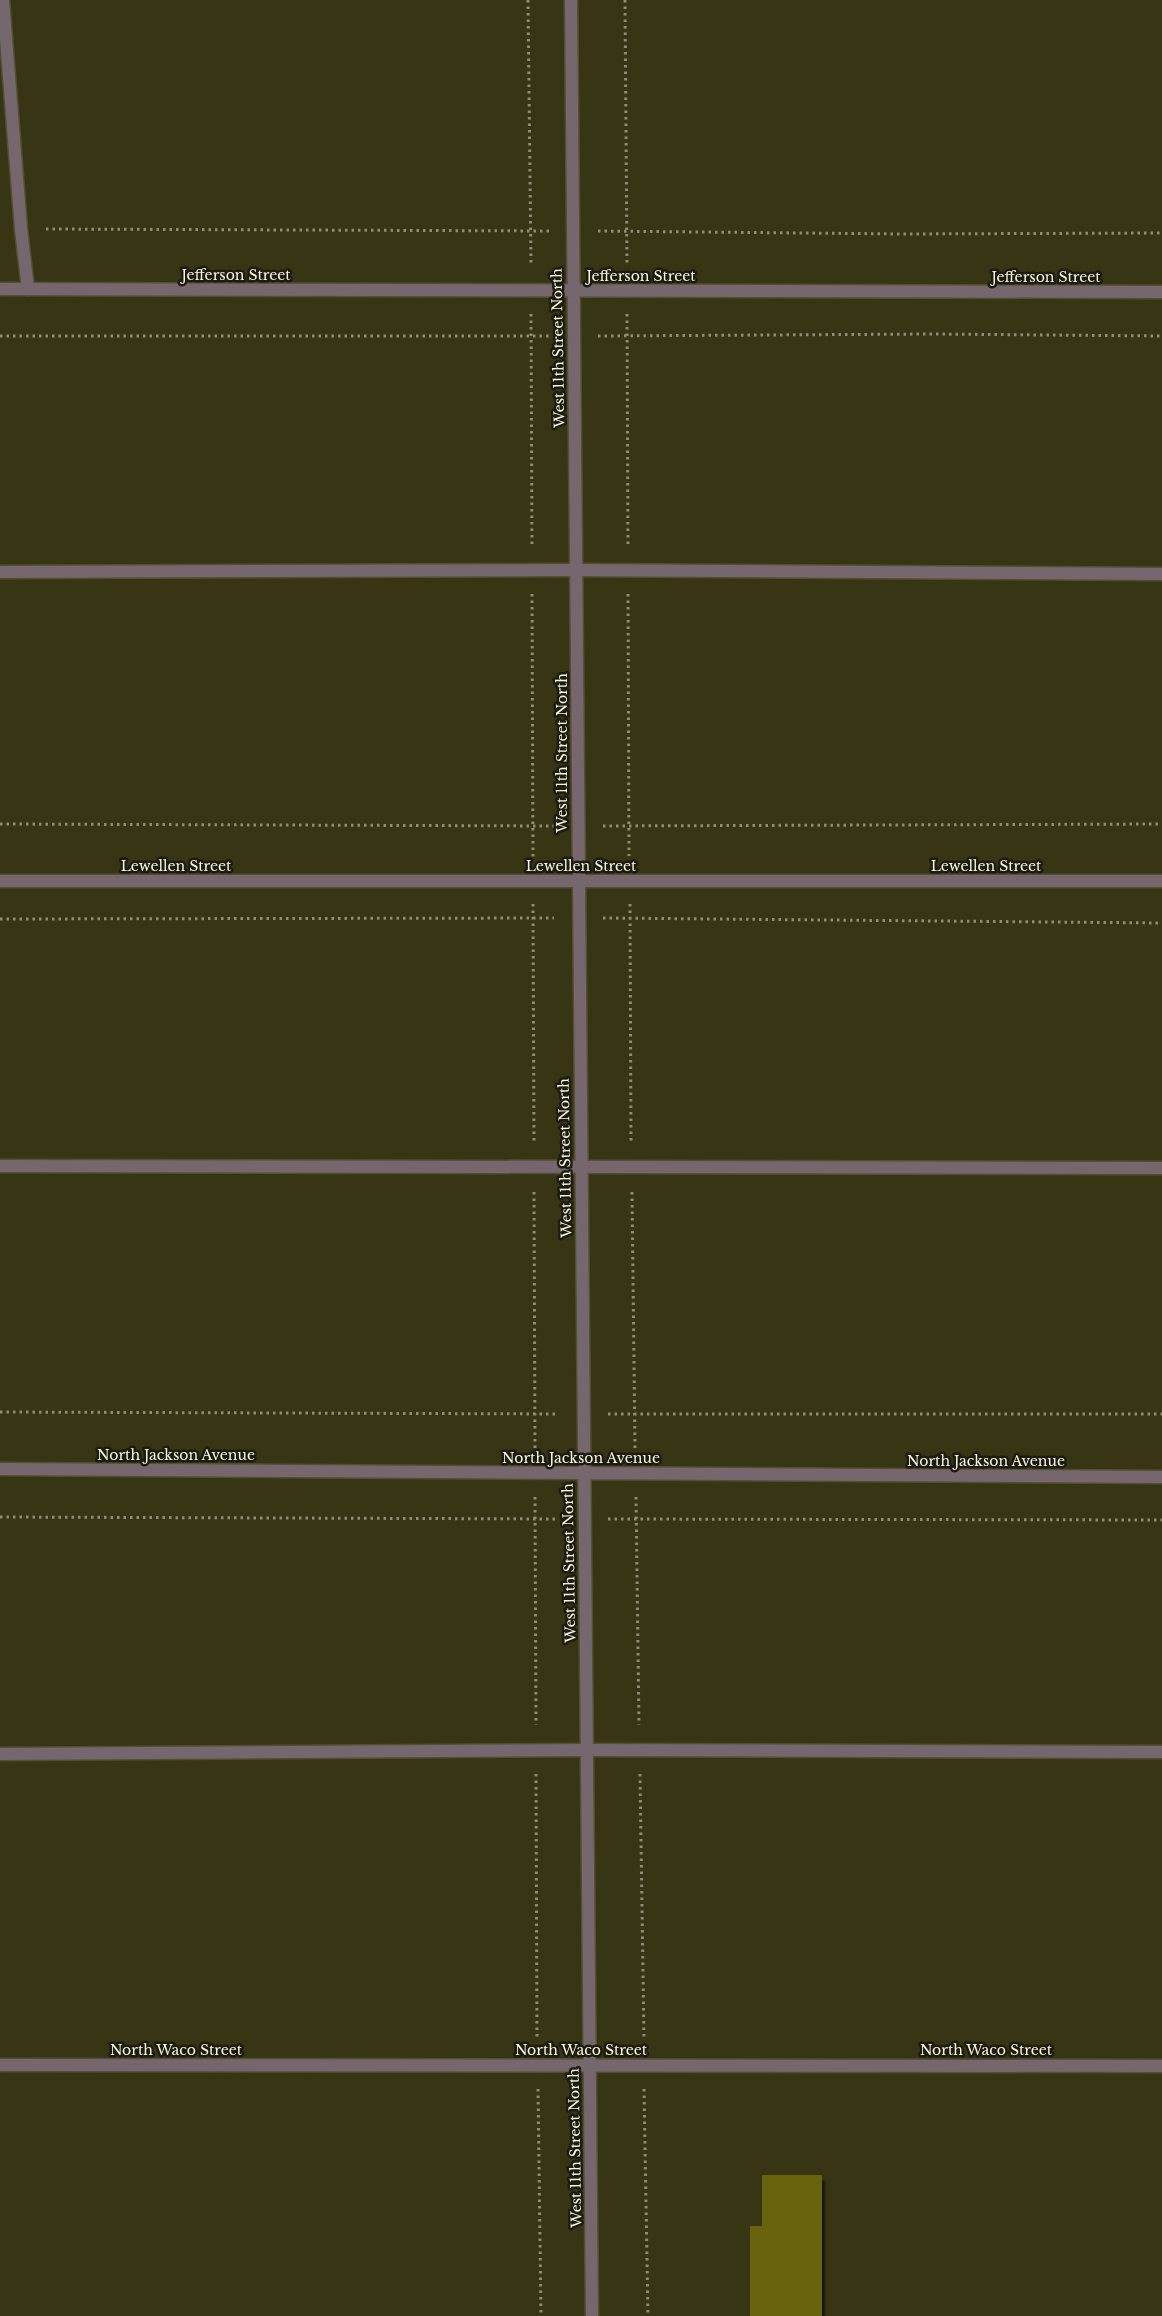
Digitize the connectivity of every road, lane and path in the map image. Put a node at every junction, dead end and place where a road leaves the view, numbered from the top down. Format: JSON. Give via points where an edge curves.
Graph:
{"nodes":[{"id":1,"x":3,"y":0,"type":"edge"},
{"id":2,"x":528,"y":0,"type":"edge"},
{"id":3,"x":571,"y":0,"type":"edge"},
{"id":4,"x":0,"y":289,"type":"edge"},
{"id":5,"x":28,"y":289,"type":"junction"},
{"id":6,"x":531,"y":291,"type":"junction"},
{"id":7,"x":573,"y":291,"type":"junction"},
{"id":8,"x":1162,"y":292,"type":"edge"},
{"id":9,"x":532,"y":570,"type":"junction"},
{"id":10,"x":575,"y":570,"type":"junction"},
{"id":11,"x":0,"y":572,"type":"edge"},
{"id":12,"x":1162,"y":574,"type":"edge"},
{"id":13,"x":0,"y":881,"type":"edge"},
{"id":14,"x":533,"y":881,"type":"junction"},
{"id":15,"x":578,"y":881,"type":"junction"},
{"id":16,"x":1162,"y":881,"type":"edge"},
{"id":17,"x":0,"y":1166,"type":"edge"},
{"id":18,"x":534,"y":1166,"type":"junction"},
{"id":19,"x":580,"y":1166,"type":"junction"},
{"id":20,"x":1162,"y":1168,"type":"edge"},
{"id":21,"x":0,"y":1469,"type":"edge"},
{"id":22,"x":535,"y":1473,"type":"junction"},
{"id":23,"x":584,"y":1473,"type":"junction"},
{"id":24,"x":1162,"y":1477,"type":"edge"},
{"id":25,"x":536,"y":1750,"type":"junction"},
{"id":26,"x":586,"y":1750,"type":"junction"},
{"id":27,"x":1162,"y":1752,"type":"edge"},
{"id":28,"x":0,"y":1754,"type":"edge"},
{"id":29,"x":538,"y":2065,"type":"junction"},
{"id":30,"x":589,"y":2065,"type":"junction"},
{"id":31,"x":0,"y":2066,"type":"edge"},
{"id":32,"x":1162,"y":2066,"type":"edge"},
{"id":33,"x":541,"y":2316,"type":"edge"},
{"id":34,"x":592,"y":2316,"type":"edge"}],
"edges":[{"from":1,"to":5,"type":"street"},
{"from":2,"to":6,"type":"path"},
{"from":3,"to":7,"type":"street","name":"West 11th Street North"},
{"from":4,"to":5,"type":"street","name":"Jefferson Street"},
{"from":5,"to":6,"type":"street","name":"Jefferson Street"},
{"from":6,"to":7,"type":"street","name":"Jefferson Street"},
{"from":6,"to":9,"type":"path"},
{"from":7,"to":8,"type":"street","name":"Jefferson Street"},
{"from":7,"to":10,"type":"street","name":"West 11th Street North"},
{"from":9,"to":10,"type":"street"},
{"from":9,"to":11,"type":"street"},
{"from":9,"to":14,"type":"path"},
{"from":10,"to":12,"type":"street"},
{"from":10,"to":15,"type":"street","name":"West 11th Street North"},
{"from":13,"to":14,"type":"street","name":"Lewellen Street"},
{"from":14,"to":15,"type":"street","name":"Lewellen Street"},
{"from":14,"to":18,"type":"path"},
{"from":15,"to":16,"type":"street","name":"Lewellen Street"},
{"from":15,"to":19,"type":"street","name":"West 11th Street North"},
{"from":17,"to":18,"type":"street"},
{"from":18,"to":19,"type":"street"},
{"from":18,"to":22,"type":"path"},
{"from":19,"to":20,"type":"street"},
{"from":19,"to":23,"type":"street","name":"West 11th Street North"},
{"from":21,"to":22,"type":"street","name":"North Jackson Avenue"},
{"from":22,"to":23,"type":"street","name":"North Jackson Avenue"},
{"from":22,"to":25,"type":"path"},
{"from":23,"to":24,"type":"street","name":"North Jackson Avenue"},
{"from":23,"to":26,"type":"street","name":"West 11th Street North"},
{"from":25,"to":26,"type":"street"},
{"from":25,"to":28,"type":"street"},
{"from":25,"to":29,"type":"path"},
{"from":26,"to":27,"type":"street"},
{"from":26,"to":30,"type":"street","name":"West 11th Street North"},
{"from":29,"to":30,"type":"street","name":"North Waco Street"},
{"from":29,"to":31,"type":"street","name":"North Waco Street"},
{"from":29,"to":33,"type":"path"},
{"from":30,"to":32,"type":"street","name":"North Waco Street"},
{"from":30,"to":34,"type":"street","name":"West 11th Street North"}]}
